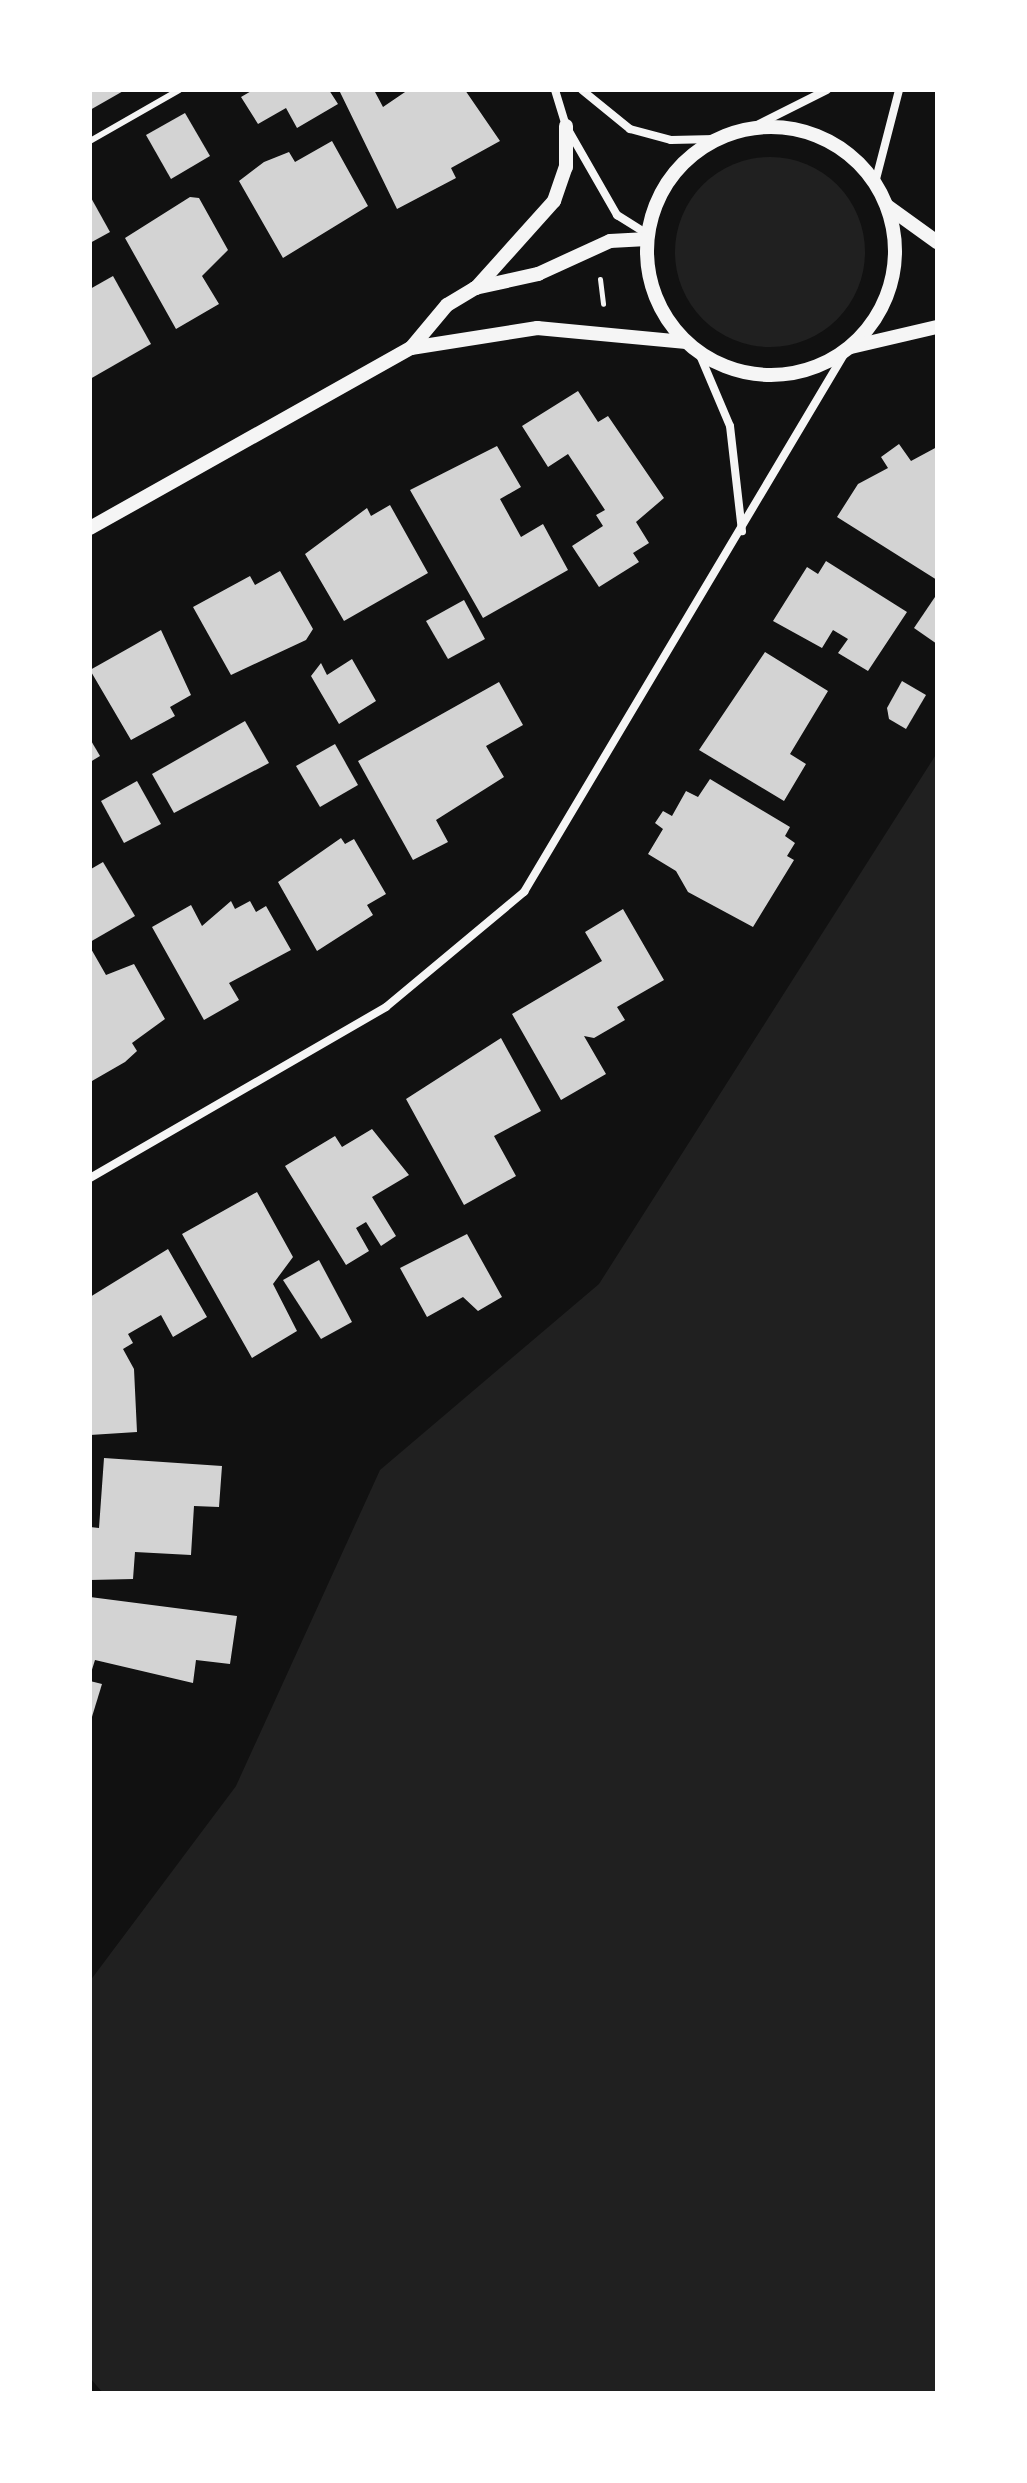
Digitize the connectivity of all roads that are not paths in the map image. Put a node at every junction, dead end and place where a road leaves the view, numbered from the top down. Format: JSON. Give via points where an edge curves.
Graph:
{"nodes":[{"id":1,"x":179,"y":90,"type":"edge"},
{"id":2,"x":555,"y":90,"type":"edge"},
{"id":3,"x":582,"y":90,"type":"edge"},
{"id":4,"x":827,"y":90,"type":"edge"},
{"id":5,"x":899,"y":90,"type":"edge"},
{"id":6,"x":566,"y":126,"type":"junction"},
{"id":7,"x":751,"y":128,"type":"junction"},
{"id":8,"x":715,"y":139,"type":"junction"},
{"id":9,"x":90,"y":141,"type":"edge"},
{"id":10,"x":875,"y":183,"type":"junction"},
{"id":11,"x":887,"y":206,"type":"junction"},
{"id":12,"x":647,"y":237,"type":"junction"},
{"id":13,"x":937,"y":242,"type":"edge"},
{"id":14,"x":475,"y":288,"type":"junction"},
{"id":15,"x":937,"y":327,"type":"edge"},
{"id":16,"x":686,"y":342,"type":"junction"},
{"id":17,"x":411,"y":348,"type":"junction"},
{"id":18,"x":848,"y":349,"type":"junction"},
{"id":19,"x":699,"y":353,"type":"junction"},
{"id":20,"x":90,"y":528,"type":"edge"},
{"id":21,"x":742,"y":532,"type":"junction"},
{"id":22,"x":90,"y":1178,"type":"edge"}],
"edges":[{"from":1,"to":9,"type":"lane"},
{"from":2,"to":6,"type":"street"},
{"from":3,"to":8,"type":"street","via":[[630,129],[671,140]]},
{"from":4,"to":7,"type":"street"},
{"from":5,"to":10,"type":"street","via":[[883,129]]},
{"from":6,"to":12,"type":"street","via":[[617,215]]},
{"from":6,"to":14,"type":"street","via":[[566,167],[554,201]]},
{"from":7,"to":8,"type":"street"},
{"from":7,"to":10,"type":"street","via":[[821,137]]},
{"from":8,"to":12,"type":"street","via":[[669,179]]},
{"from":10,"to":11,"type":"street"},
{"from":11,"to":13,"type":"street"},
{"from":11,"to":18,"type":"street","via":[[894,267],[886,298]]},
{"from":12,"to":14,"type":"street","via":[[610,241],[538,274]]},
{"from":12,"to":16,"type":"street","via":[[662,312]]},
{"from":14,"to":17,"type":"street","via":[[447,305]]},
{"from":15,"to":18,"type":"street"},
{"from":16,"to":17,"type":"street","via":[[537,328]]},
{"from":16,"to":19,"type":"street"},
{"from":17,"to":20,"type":"street"},
{"from":18,"to":19,"type":"street","via":[[788,375],[757,375]]},
{"from":18,"to":21,"type":"street"},
{"from":19,"to":21,"type":"street","via":[[730,426]]},
{"from":21,"to":22,"type":"street","via":[[524,892],[386,1007]]}]}
